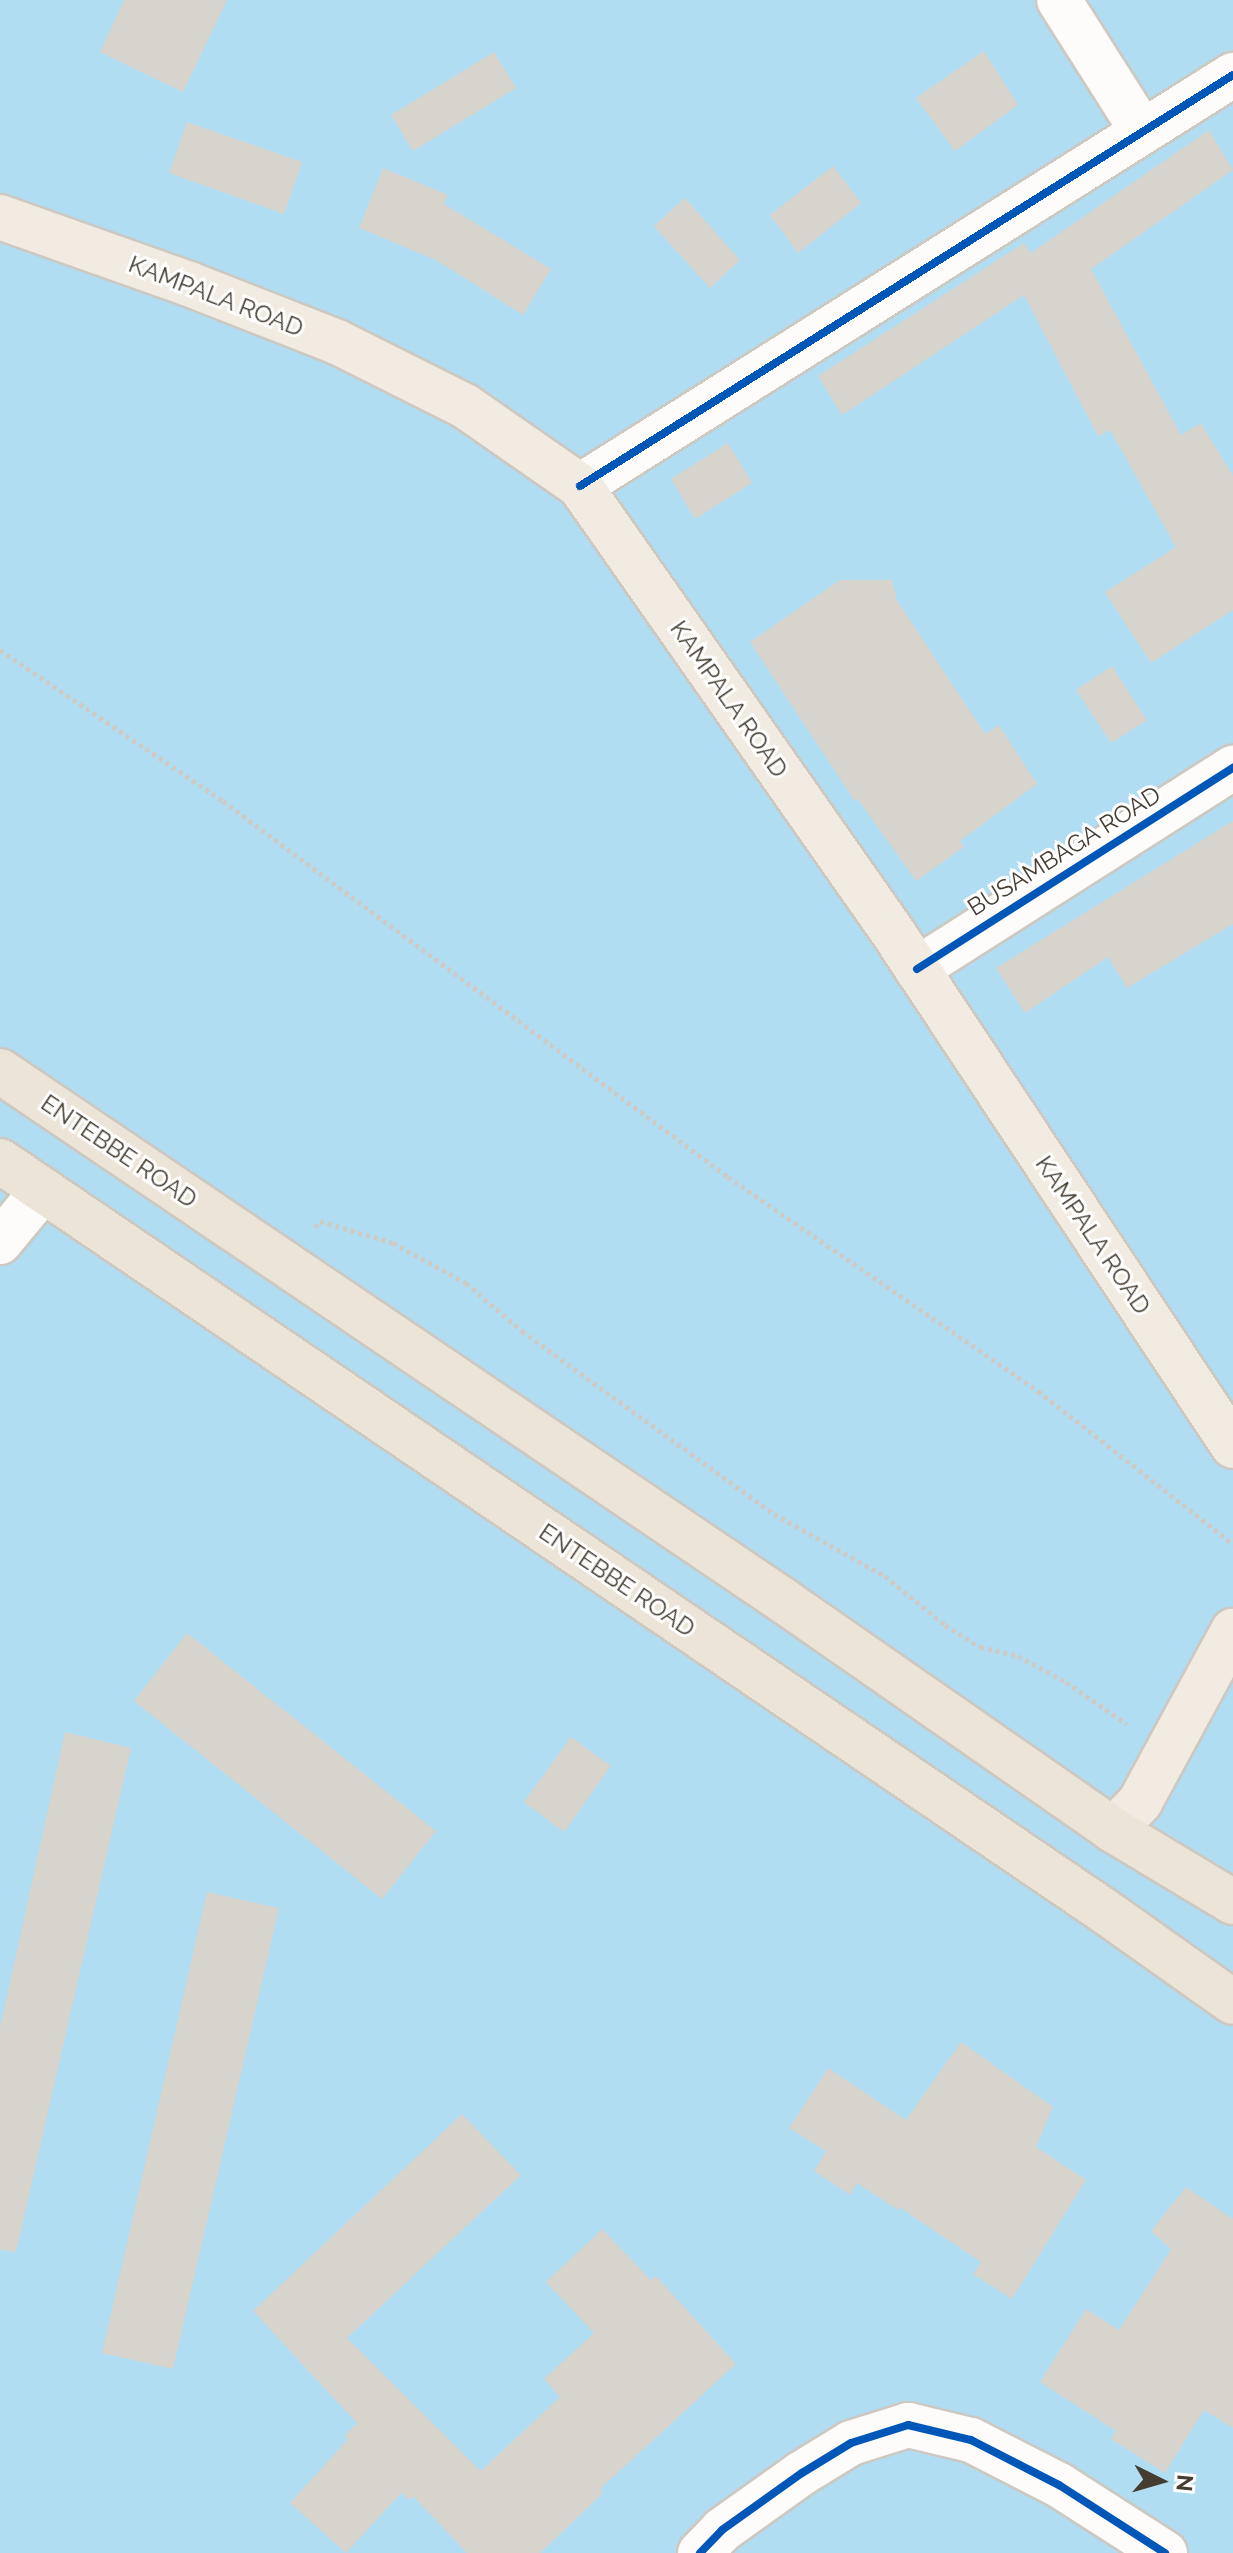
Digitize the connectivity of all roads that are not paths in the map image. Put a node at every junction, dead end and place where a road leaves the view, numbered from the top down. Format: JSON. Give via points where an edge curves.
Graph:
{"nodes":[{"id":1,"x":1059,"y":0,"type":"edge"},
{"id":2,"x":1233,"y":75,"type":"edge"},
{"id":3,"x":1142,"y":131,"type":"junction"},
{"id":4,"x":0,"y":217,"type":"edge"},
{"id":5,"x":580,"y":486,"type":"junction"},
{"id":6,"x":1233,"y":768,"type":"edge"},
{"id":7,"x":917,"y":969,"type":"junction"},
{"id":8,"x":0,"y":1071,"type":"edge"},
{"id":9,"x":0,"y":1161,"type":"edge"},
{"id":10,"x":43,"y":1190,"type":"junction"},
{"id":11,"x":0,"y":1242,"type":"edge"},
{"id":12,"x":1233,"y":1446,"type":"edge"},
{"id":13,"x":1233,"y":1631,"type":"edge"},
{"id":14,"x":1113,"y":1830,"type":"junction"},
{"id":15,"x":1233,"y":1902,"type":"edge"},
{"id":16,"x":1233,"y":2002,"type":"edge"},
{"id":17,"x":700,"y":2553,"type":"edge"},
{"id":18,"x":1165,"y":2553,"type":"edge"}],
"edges":[{"from":1,"to":3,"type":"street"},
{"from":2,"to":3,"type":"street"},
{"from":3,"to":5,"type":"street"},
{"from":4,"to":5,"type":"main road","name":"KAMPALA ROAD","via":[[337,342],[465,406]]},
{"from":5,"to":7,"type":"main road","name":"KAMPALA ROAD"},
{"from":6,"to":7,"type":"street","name":"BUSAMBAGA ROAD"},
{"from":7,"to":12,"type":"main road","name":"KAMPALA ROAD"},
{"from":8,"to":14,"type":"highway","name":"ENTEBBE ROAD"},
{"from":9,"to":10,"type":"highway","name":"ENTEBBE ROAD"},
{"from":10,"to":11,"type":"street"},
{"from":10,"to":16,"type":"highway","name":"ENTEBBE ROAD"},
{"from":13,"to":14,"type":"main road","via":[[1140,1802]]},
{"from":14,"to":15,"type":"highway","name":"ENTEBBE ROAD"},
{"from":17,"to":18,"type":"street","via":[[722,2530],[802,2473],[851,2443],[908,2425],[971,2440],[1059,2485]]}]}
